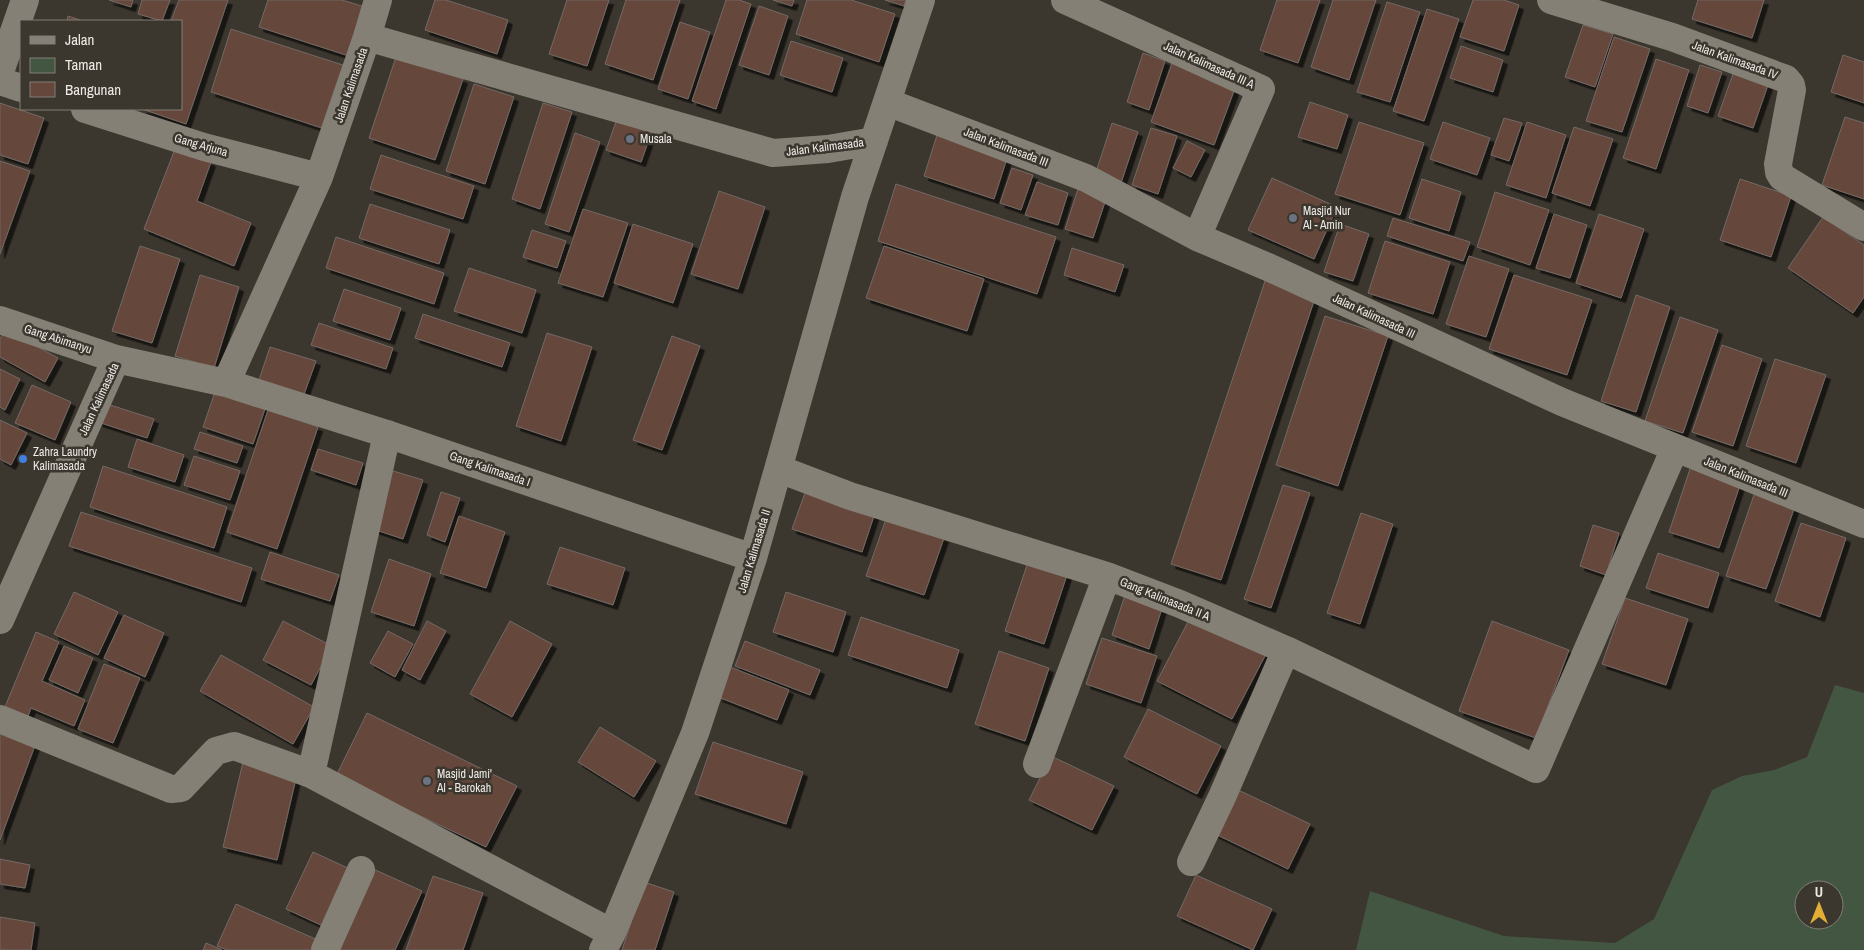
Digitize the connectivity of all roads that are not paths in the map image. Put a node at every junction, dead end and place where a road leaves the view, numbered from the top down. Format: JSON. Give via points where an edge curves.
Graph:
{"nodes":[{"id":1,"x":25,"y":0,"type":"edge"},
{"id":2,"x":378,"y":0,"type":"edge"},
{"id":3,"x":921,"y":0,"type":"edge"},
{"id":4,"x":1065,"y":0,"type":"edge"},
{"id":5,"x":1551,"y":0,"type":"edge"},
{"id":6,"x":367,"y":37,"type":"junction"},
{"id":7,"x":0,"y":72,"type":"edge"},
{"id":8,"x":0,"y":81,"type":"edge"},
{"id":9,"x":20,"y":88,"type":"edge"},
{"id":10,"x":887,"y":102,"type":"junction"},
{"id":11,"x":88,"y":110,"type":"edge"},
{"id":12,"x":874,"y":140,"type":"junction"},
{"id":13,"x":319,"y":177,"type":"junction"},
{"id":14,"x":1864,"y":227,"type":"edge"},
{"id":15,"x":1197,"y":237,"type":"junction"},
{"id":16,"x":0,"y":320,"type":"edge"},
{"id":17,"x":116,"y":358,"type":"junction"},
{"id":18,"x":226,"y":383,"type":"junction"},
{"id":19,"x":387,"y":434,"type":"junction"},
{"id":20,"x":1674,"y":448,"type":"junction"},
{"id":21,"x":779,"y":469,"type":"junction"},
{"id":22,"x":1864,"y":524,"type":"edge"},
{"id":23,"x":753,"y":558,"type":"junction"},
{"id":24,"x":1107,"y":576,"type":"junction"},
{"id":25,"x":0,"y":620,"type":"edge"},
{"id":26,"x":1286,"y":650,"type":"junction"},
{"id":27,"x":0,"y":719,"type":"edge"},
{"id":28,"x":1037,"y":764,"type":"dead end"},
{"id":29,"x":311,"y":774,"type":"junction"},
{"id":30,"x":1191,"y":862,"type":"dead end"},
{"id":31,"x":361,"y":870,"type":"dead end"},
{"id":32,"x":607,"y":942,"type":"edge"},
{"id":33,"x":325,"y":950,"type":"edge"}],
"edges":[{"from":1,"to":7,"type":"street"},
{"from":2,"to":6,"type":"street"},
{"from":3,"to":10,"type":"street","name":"Jalan Kalimasada"},
{"from":4,"to":15,"type":"street","name":"Jalan Kalimasada III A","via":[[1261,89]]},
{"from":5,"to":14,"type":"street","name":"Jalan Kalimasada IV","via":[[1672,37],[1786,79],[1792,90],[1779,172],[1782,177]]},
{"from":6,"to":12,"type":"street","name":"Jalan Kalimasada","via":[[774,154],[828,149]]},
{"from":6,"to":13,"type":"street","name":"Jalan Kalimasada"},
{"from":8,"to":9,"type":"street"},
{"from":10,"to":12,"type":"street","name":"Jalan Kalimasada"},
{"from":10,"to":15,"type":"street","name":"Jalan Kalimasada III","via":[[1086,178]]},
{"from":11,"to":13,"type":"street","name":"Gang Arjuna","via":[[204,147]]},
{"from":12,"to":21,"type":"street","name":"Jalan Kalimasada II"},
{"from":13,"to":18,"type":"street","name":"Jalan Kalimasada"},
{"from":15,"to":20,"type":"street","name":"Jalan Kalimasada III","via":[[1562,402]]},
{"from":16,"to":17,"type":"street","name":"Gang Abimanyu"},
{"from":17,"to":18,"type":"street","name":"Jalan Kalimasada"},
{"from":17,"to":25,"type":"street","name":"Jalan Kalimasada"},
{"from":18,"to":19,"type":"street","name":"Gang Kalimasada I"},
{"from":19,"to":23,"type":"street","name":"Gang Kalimasada I"},
{"from":19,"to":29,"type":"street"},
{"from":20,"to":22,"type":"street","name":"Jalan Kalimasada III"},
{"from":20,"to":26,"type":"street","name":"Gang Kalimasada II A","via":[[1536,769]]},
{"from":21,"to":23,"type":"street","name":"Jalan Kalimasada II"},
{"from":21,"to":24,"type":"street","name":"Gang Kalimasada II A","via":[[850,496]]},
{"from":23,"to":32,"type":"street","name":"Jalan Kalimasada II","via":[[695,733]]},
{"from":24,"to":26,"type":"street","name":"Gang Kalimasada II A"},
{"from":24,"to":28,"type":"street"},
{"from":26,"to":30,"type":"street"},
{"from":27,"to":29,"type":"street","via":[[171,789],[181,788],[216,752],[234,746]]},
{"from":29,"to":32,"type":"street"},
{"from":31,"to":33,"type":"street"}]}
